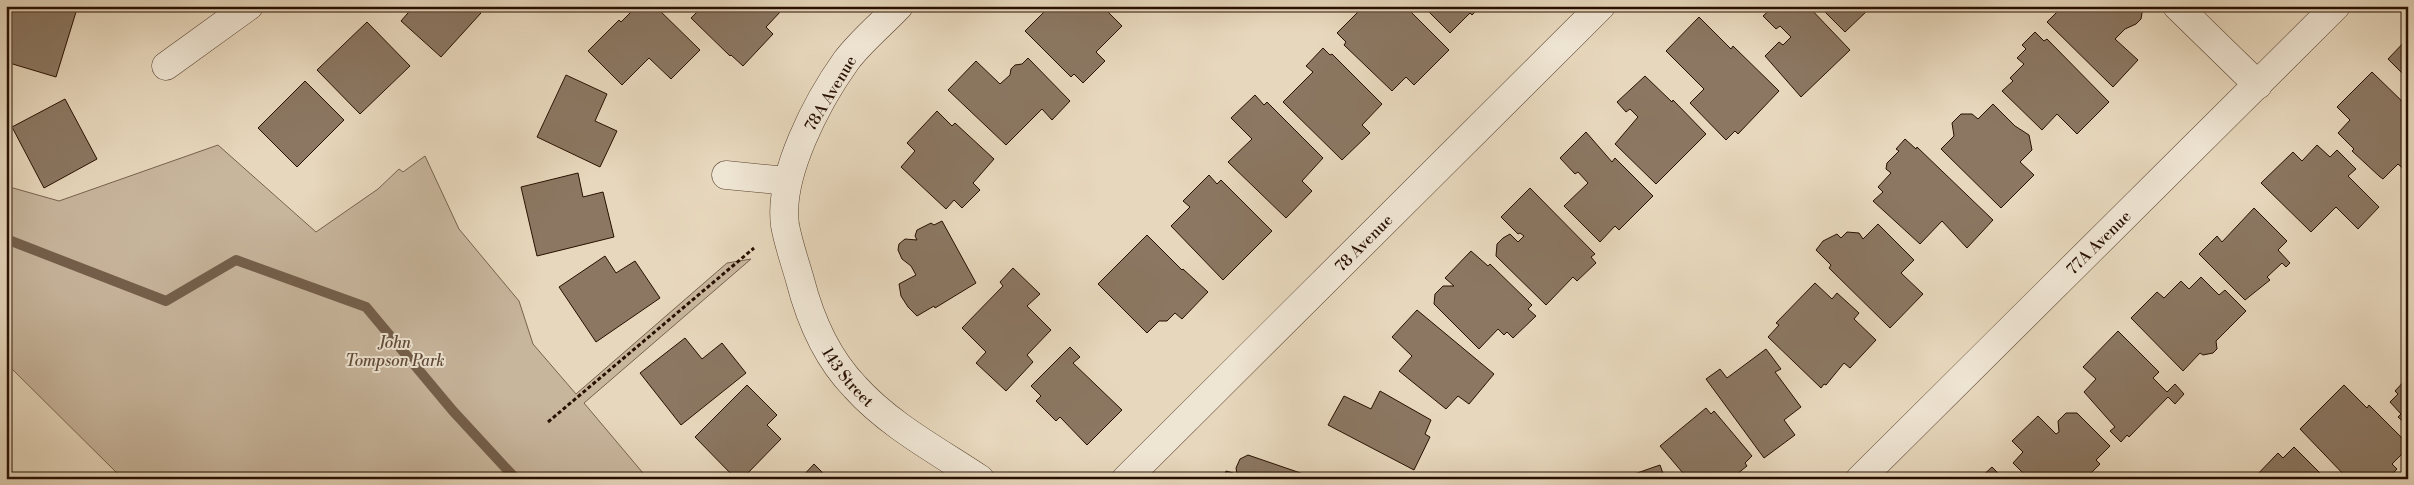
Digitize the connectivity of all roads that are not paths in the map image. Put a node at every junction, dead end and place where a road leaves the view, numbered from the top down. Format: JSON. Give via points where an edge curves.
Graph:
{"nodes":[{"id":1,"x":249,"y":6,"type":"edge"},
{"id":2,"x":899,"y":6,"type":"edge"},
{"id":3,"x":1600,"y":6,"type":"edge"},
{"id":4,"x":2176,"y":6,"type":"edge"},
{"id":5,"x":2336,"y":6,"type":"edge"},
{"id":6,"x":166,"y":66,"type":"dead end"},
{"id":7,"x":2258,"y":85,"type":"junction"},
{"id":8,"x":726,"y":176,"type":"dead end"},
{"id":9,"x":787,"y":181,"type":"junction"},
{"id":10,"x":785,"y":224,"type":"joint"},
{"id":11,"x":980,"y":479,"type":"edge"},
{"id":12,"x":1126,"y":479,"type":"edge"},
{"id":13,"x":1860,"y":479,"type":"edge"}],
"edges":[{"from":1,"to":6,"type":"street"},
{"from":2,"to":9,"type":"street","name":"78A Avenue","via":[[847,60],[810,121]]},
{"from":3,"to":12,"type":"street","name":"78 Avenue"},
{"from":4,"to":7,"type":"street"},
{"from":5,"to":7,"type":"street","name":"77A Avenue"},
{"from":7,"to":13,"type":"street","name":"77A Avenue"},
{"from":8,"to":9,"type":"street"},
{"from":9,"to":10,"type":"street","name":"78A Avenue"},
{"from":10,"to":11,"type":"street","name":"143 Street","via":[[803,292],[832,358],[855,388],[884,414]]}]}
